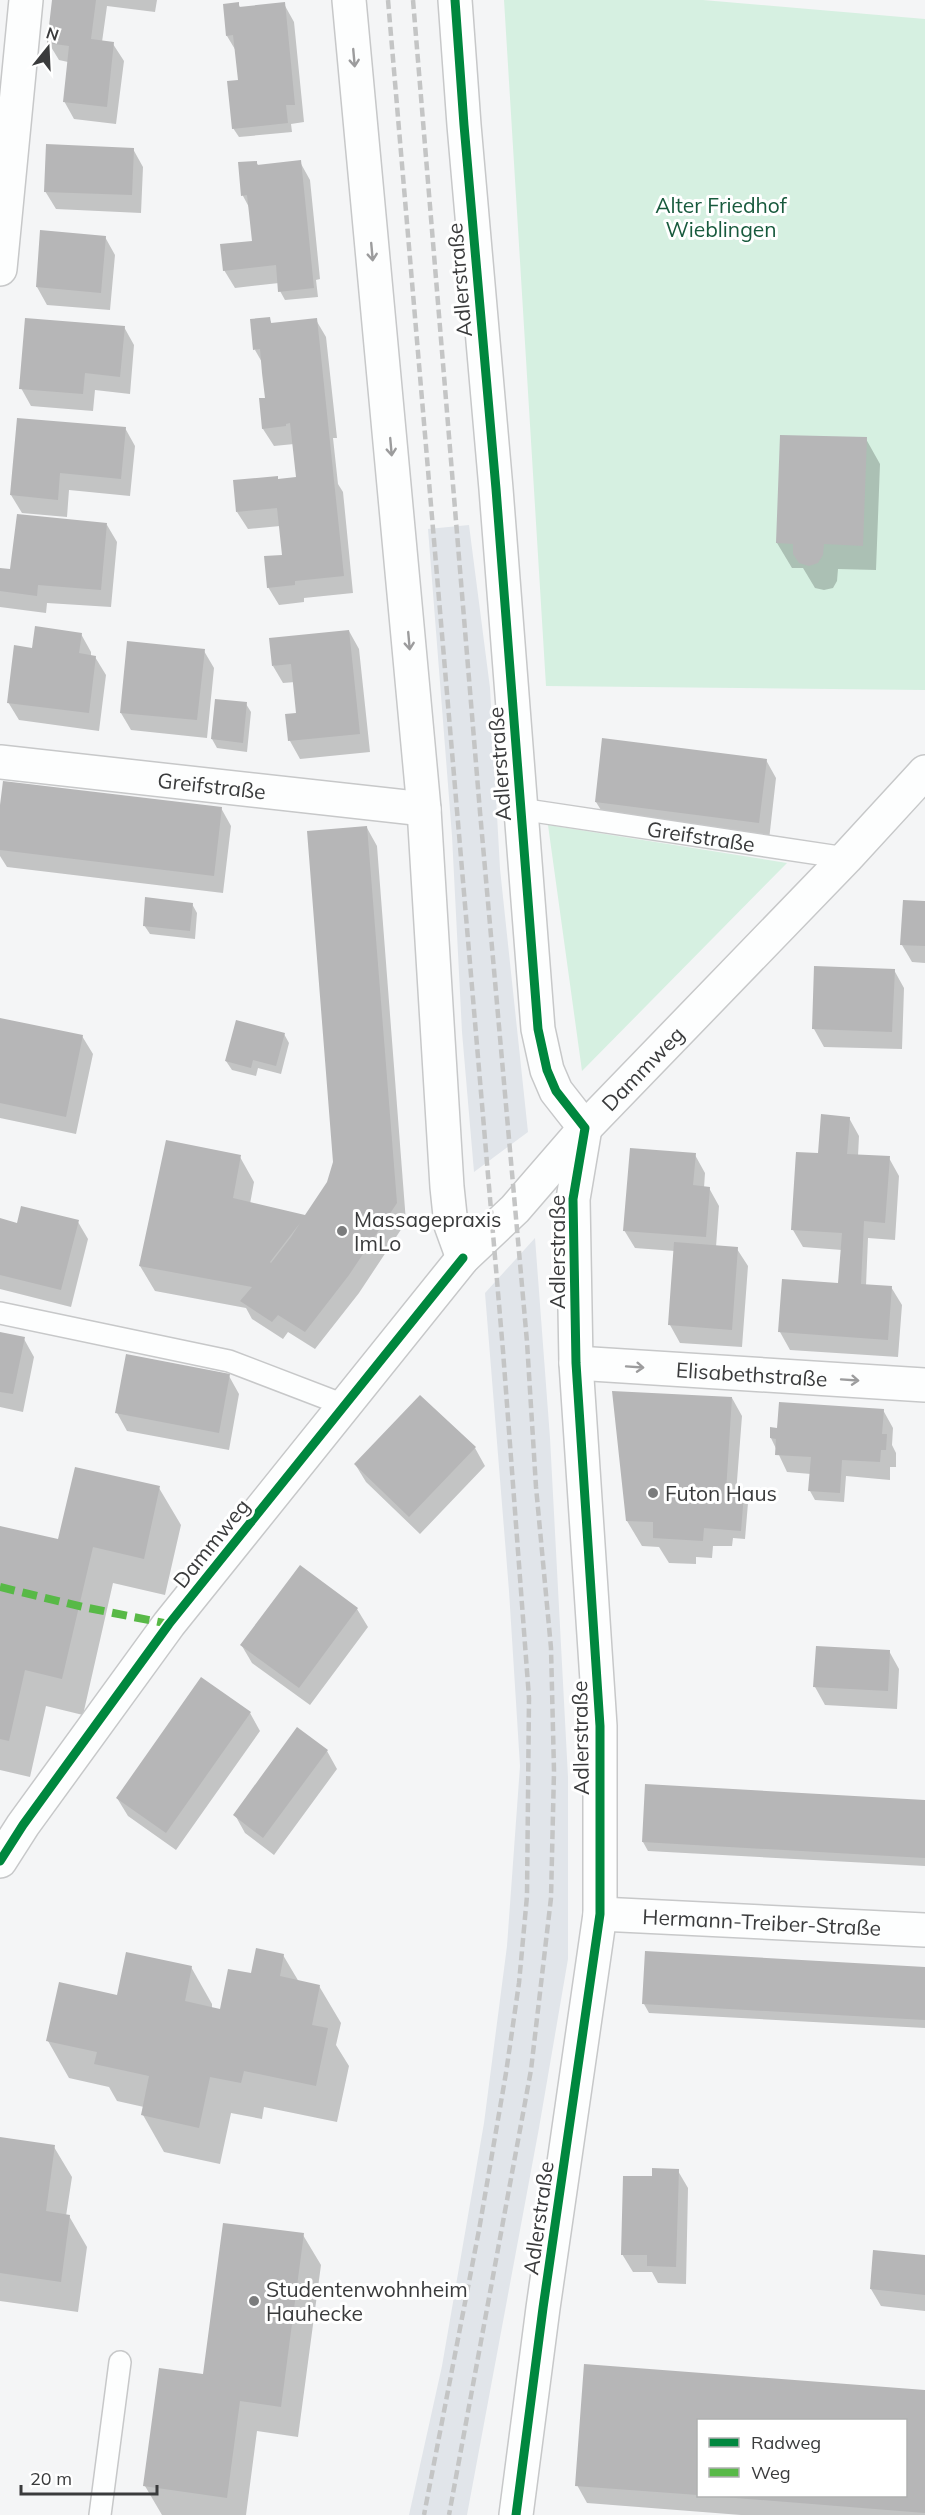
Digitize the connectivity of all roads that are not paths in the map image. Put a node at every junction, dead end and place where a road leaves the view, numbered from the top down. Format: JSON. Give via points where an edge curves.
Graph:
{"nodes":[{"id":1,"x":26,"y":0,"type":"edge"},
{"id":2,"x":349,"y":0,"type":"edge"},
{"id":3,"x":455,"y":0,"type":"edge"},
{"id":4,"x":0,"y":270,"type":"edge"},
{"id":5,"x":0,"y":762,"type":"edge"},
{"id":6,"x":925,"y":772,"type":"edge"},
{"id":7,"x":424,"y":809,"type":"junction"},
{"id":8,"x":520,"y":809,"type":"junction"},
{"id":9,"x":846,"y":858,"type":"junction"},
{"id":10,"x":585,"y":1128,"type":"junction"},
{"id":11,"x":464,"y":1250,"type":"junction"},
{"id":12,"x":0,"y":1313,"type":"edge"},
{"id":13,"x":576,"y":1363,"type":"junction"},
{"id":14,"x":925,"y":1385,"type":"edge"},
{"id":15,"x":344,"y":1405,"type":"junction"},
{"id":16,"x":0,"y":1862,"type":"edge"},
{"id":17,"x":600,"y":1914,"type":"junction"},
{"id":18,"x":925,"y":1930,"type":"edge"},
{"id":19,"x":120,"y":2362,"type":"dead end"},
{"id":20,"x":100,"y":2515,"type":"edge"},
{"id":21,"x":516,"y":2515,"type":"edge"}],
"edges":[{"from":1,"to":4,"type":"street"},
{"from":2,"to":7,"type":"street","one_way":true},
{"from":3,"to":8,"type":"street","name":"Adlerstraße"},
{"from":5,"to":7,"type":"street","name":"Greifstraße"},
{"from":6,"to":9,"type":"street","name":"Dammweg"},
{"from":7,"to":11,"type":"street","via":[[447,1187],[451,1225]]},
{"from":8,"to":9,"type":"lane","name":"Greifstraße"},
{"from":8,"to":10,"type":"street","name":"Adlerstraße","via":[[538,1029],[556,1091]]},
{"from":9,"to":10,"type":"street","name":"Dammweg"},
{"from":10,"to":11,"type":"street","name":"Dammweg","via":[[515,1209]]},
{"from":10,"to":13,"type":"street","name":"Adlerstraße","via":[[573,1199]]},
{"from":11,"to":15,"type":"street","name":"Dammweg"},
{"from":12,"to":15,"type":"lane","via":[[229,1361]]},
{"from":13,"to":14,"type":"street","name":"Elisabethstraße","one_way":true},
{"from":13,"to":17,"type":"street","name":"Adlerstraße","via":[[600,1726]]},
{"from":15,"to":16,"type":"street","name":"Dammweg","via":[[170,1624],[22,1825]]},
{"from":17,"to":18,"type":"street","name":"Hermann-Treiber-Straße"},
{"from":17,"to":21,"type":"street","name":"Adlerstraße"},
{"from":19,"to":20,"type":"lane"}]}
